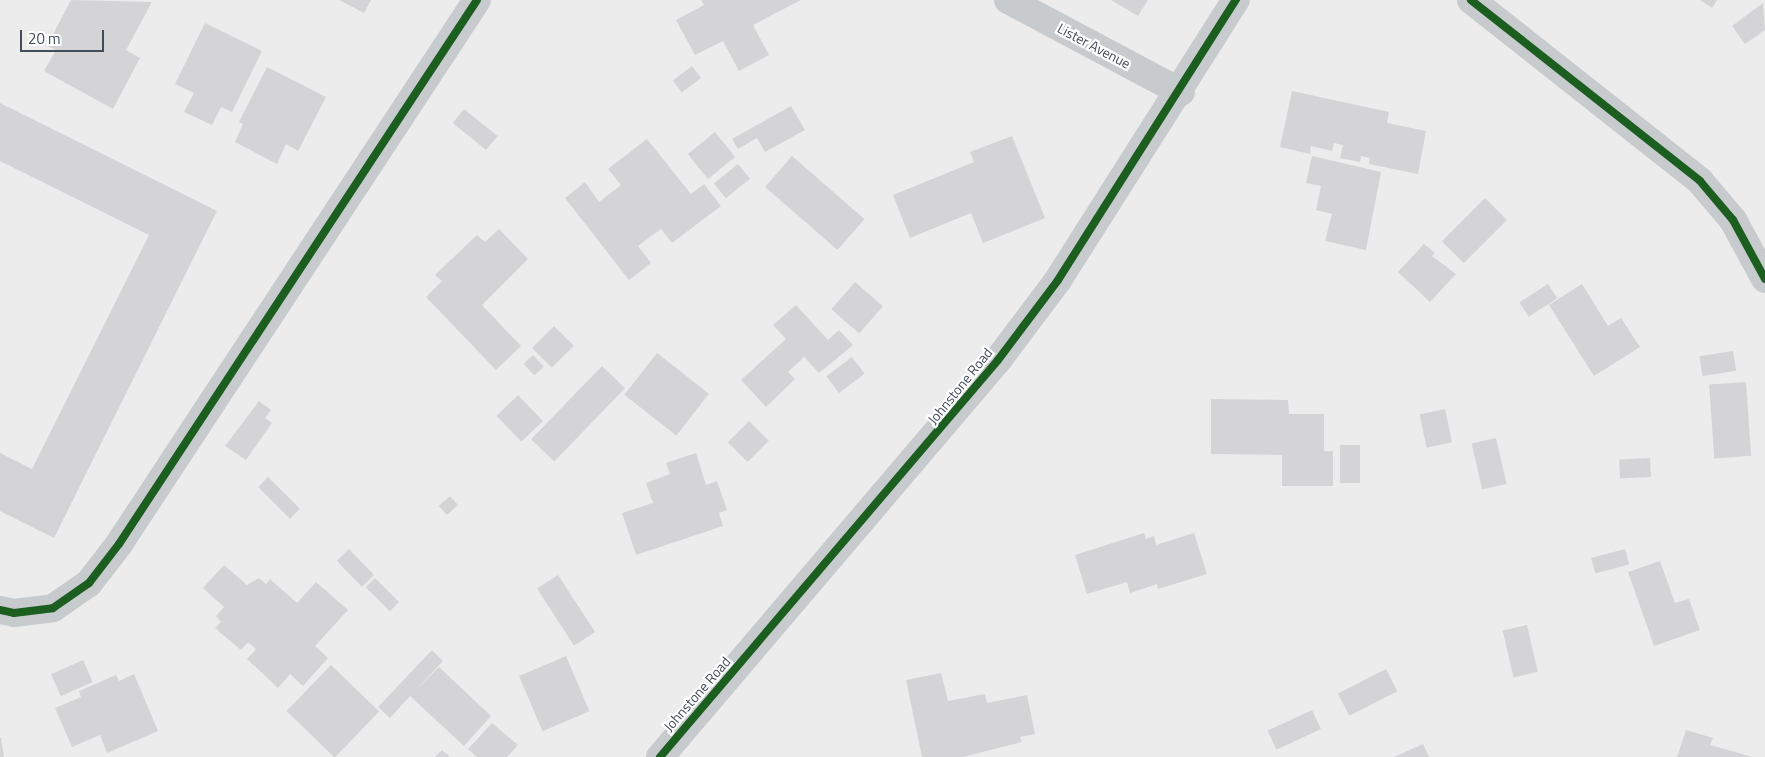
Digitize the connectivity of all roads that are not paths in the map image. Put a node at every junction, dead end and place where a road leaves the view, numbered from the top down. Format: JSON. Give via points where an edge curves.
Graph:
{"nodes":[{"id":1,"x":477,"y":0,"type":"edge"},
{"id":2,"x":1008,"y":0,"type":"edge"},
{"id":3,"x":1236,"y":0,"type":"edge"},
{"id":4,"x":1471,"y":0,"type":"edge"},
{"id":5,"x":1181,"y":92,"type":"junction"},
{"id":6,"x":1765,"y":279,"type":"edge"},
{"id":7,"x":0,"y":610,"type":"edge"},
{"id":8,"x":660,"y":757,"type":"edge"}],
"edges":[{"from":1,"to":7,"type":"street","via":[[113,552],[89,583],[53,608],[14,613]]},
{"from":2,"to":5,"type":"street","name":"Lister Avenue"},
{"from":3,"to":5,"type":"street","name":"Johnstone Road"},
{"from":4,"to":6,"type":"street","via":[[1700,181],[1733,220]]},
{"from":5,"to":8,"type":"street","name":"Johnstone Road","via":[[1058,280],[998,360]]}]}
